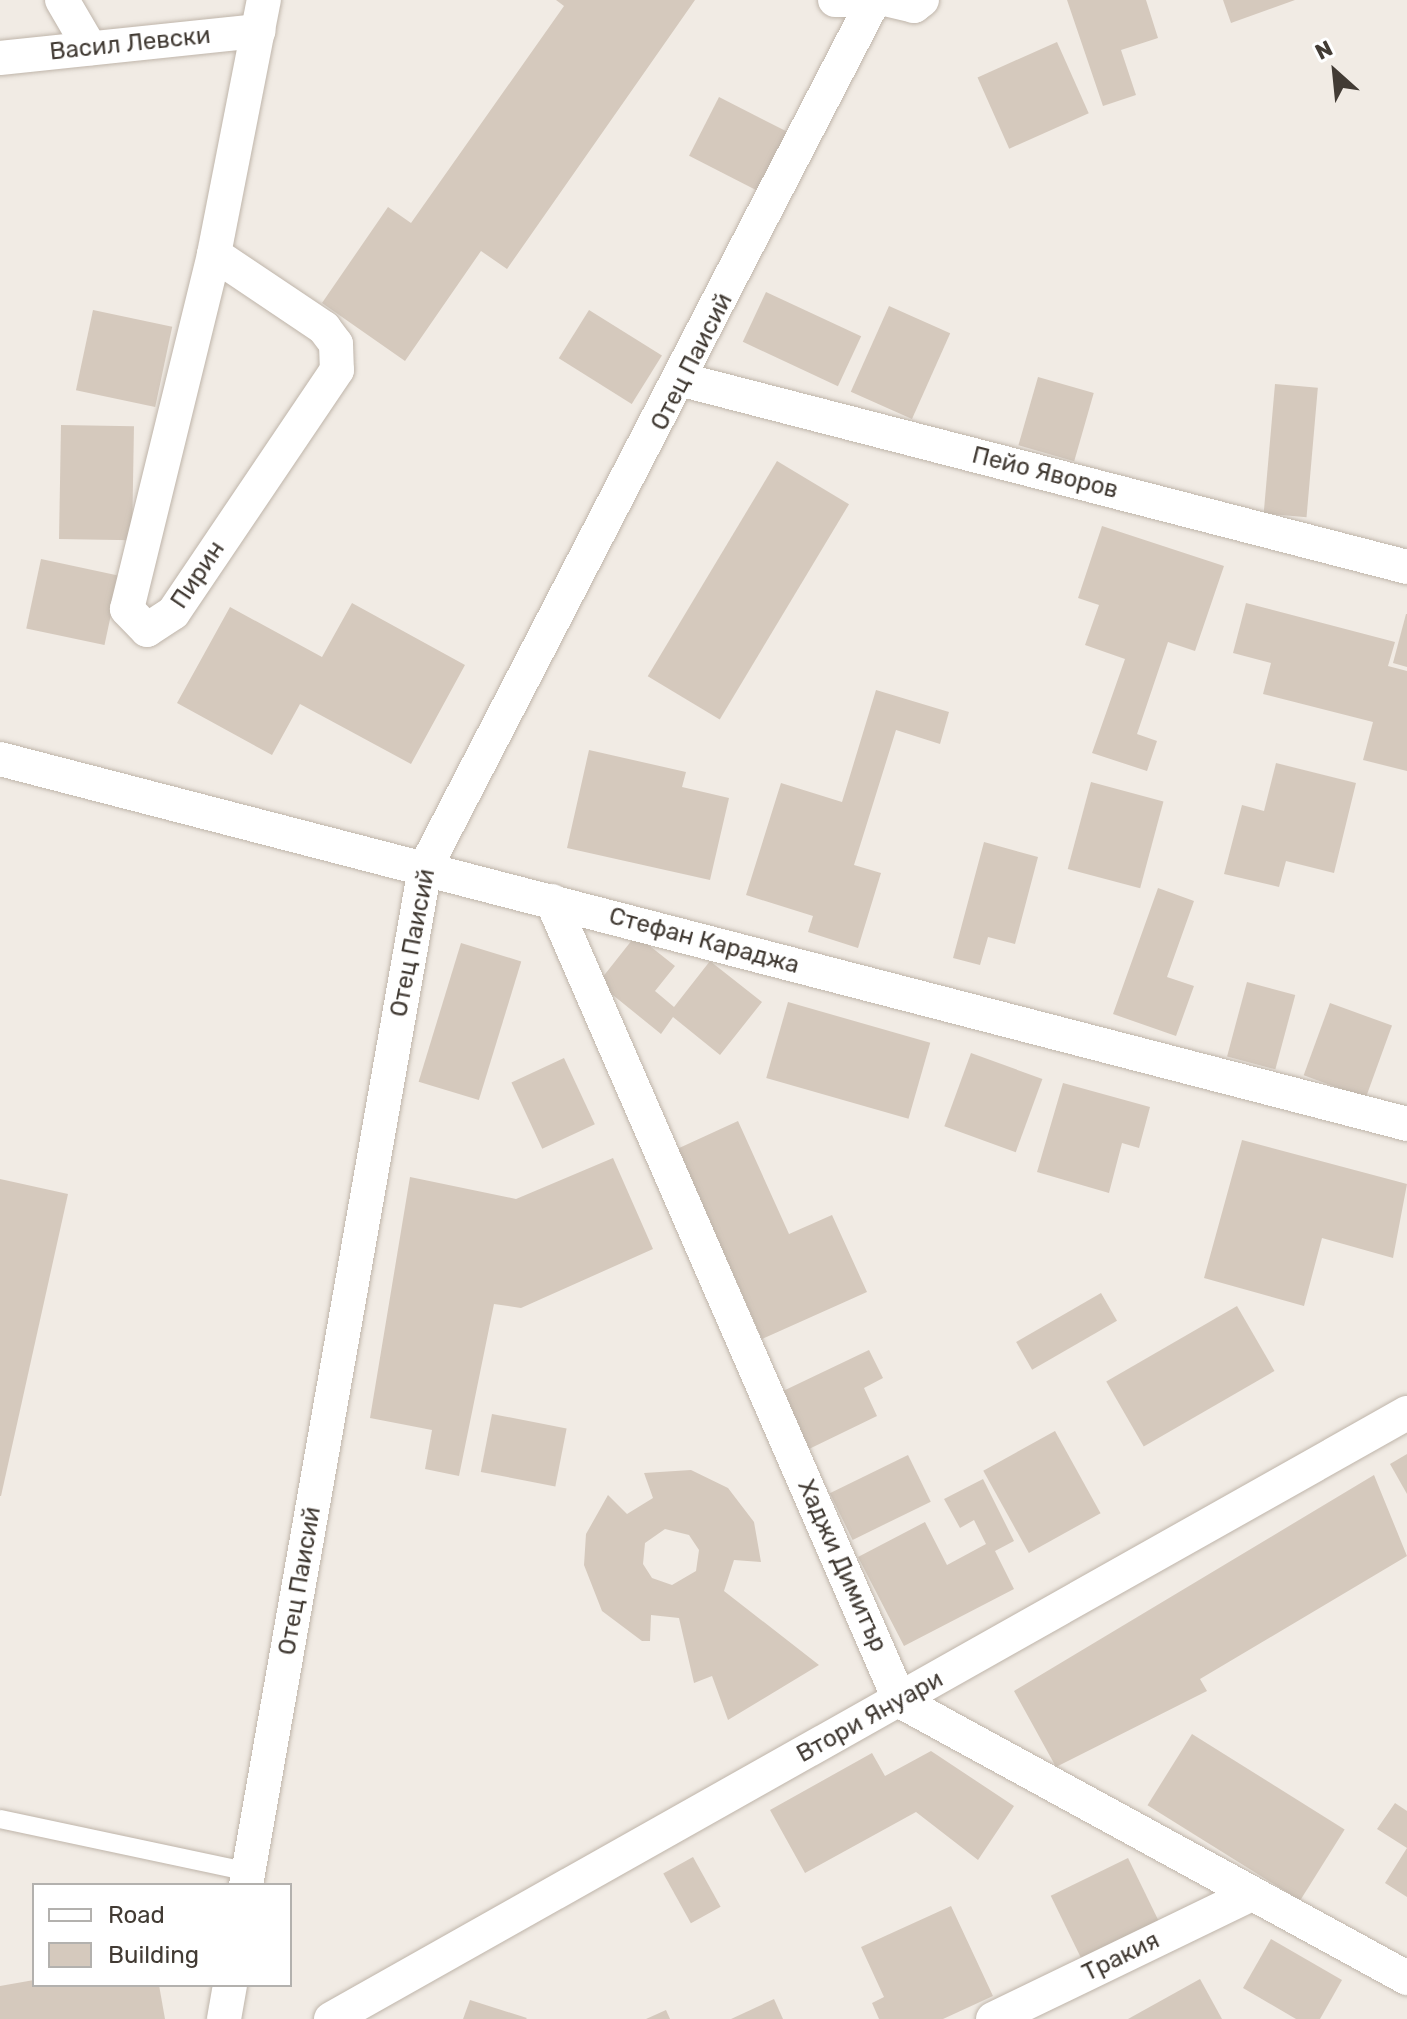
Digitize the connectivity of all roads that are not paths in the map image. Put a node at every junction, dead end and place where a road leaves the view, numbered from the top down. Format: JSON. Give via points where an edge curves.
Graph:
{"nodes":[{"id":1,"x":62,"y":0,"type":"edge"},
{"id":2,"x":835,"y":0,"type":"edge"},
{"id":3,"x":851,"y":0,"type":"edge"},
{"id":4,"x":874,"y":0,"type":"edge"},
{"id":5,"x":889,"y":0,"type":"edge"},
{"id":6,"x":922,"y":0,"type":"edge"},
{"id":7,"x":262,"y":16,"type":"edge"},
{"id":8,"x":90,"y":48,"type":"junction"},
{"id":9,"x":0,"y":58,"type":"edge"},
{"id":10,"x":214,"y":254,"type":"junction"},
{"id":11,"x":683,"y":380,"type":"junction"},
{"id":12,"x":1407,"y":567,"type":"edge"},
{"id":13,"x":0,"y":759,"type":"edge"},
{"id":14,"x":425,"y":868,"type":"junction"},
{"id":15,"x":552,"y":901,"type":"junction"},
{"id":16,"x":1407,"y":1124,"type":"edge"},
{"id":17,"x":1407,"y":1413,"type":"edge"},
{"id":18,"x":900,"y":1701,"type":"junction"},
{"id":19,"x":0,"y":1819,"type":"edge"},
{"id":20,"x":248,"y":1878,"type":"edge"},
{"id":21,"x":1250,"y":1895,"type":"junction"},
{"id":22,"x":1407,"y":1978,"type":"edge"},
{"id":23,"x":230,"y":1987,"type":"edge"},
{"id":24,"x":224,"y":2019,"type":"edge"},
{"id":25,"x":331,"y":2019,"type":"edge"},
{"id":26,"x":993,"y":2019,"type":"edge"}],
"edges":[{"from":1,"to":8,"type":"street"},
{"from":2,"to":3,"type":"street"},
{"from":4,"to":11,"type":"street","name":"Отец Паисий"},
{"from":5,"to":6,"type":"street","via":[[914,6]]},
{"from":7,"to":8,"type":"street","name":"Васил Левски"},
{"from":7,"to":10,"type":"street","name":"Пирин"},
{"from":8,"to":9,"type":"street","name":"Васил Левски"},
{"from":10,"to":10,"type":"street","name":"Пирин","via":[[127,609],[147,630],[173,613],[337,370],[336,344],[324,328]]},
{"from":11,"to":12,"type":"street","name":"Пейо Яворов"},
{"from":11,"to":14,"type":"street","name":"Отец Паисий"},
{"from":13,"to":14,"type":"street","name":"Стефан Караджа"},
{"from":14,"to":15,"type":"street","name":"Стефан Караджа"},
{"from":14,"to":20,"type":"street","name":"Отец Паисий"},
{"from":15,"to":16,"type":"street","name":"Стефан Караджа"},
{"from":15,"to":18,"type":"street","name":"Хаджи Димитър"},
{"from":17,"to":18,"type":"street","name":"Втори Януари"},
{"from":18,"to":21,"type":"street"},
{"from":18,"to":25,"type":"street","name":"Втори Януари"},
{"from":19,"to":20,"type":"lane"},
{"from":21,"to":22,"type":"street"},
{"from":21,"to":26,"type":"street","name":"Тракия"},
{"from":23,"to":24,"type":"street"}]}
